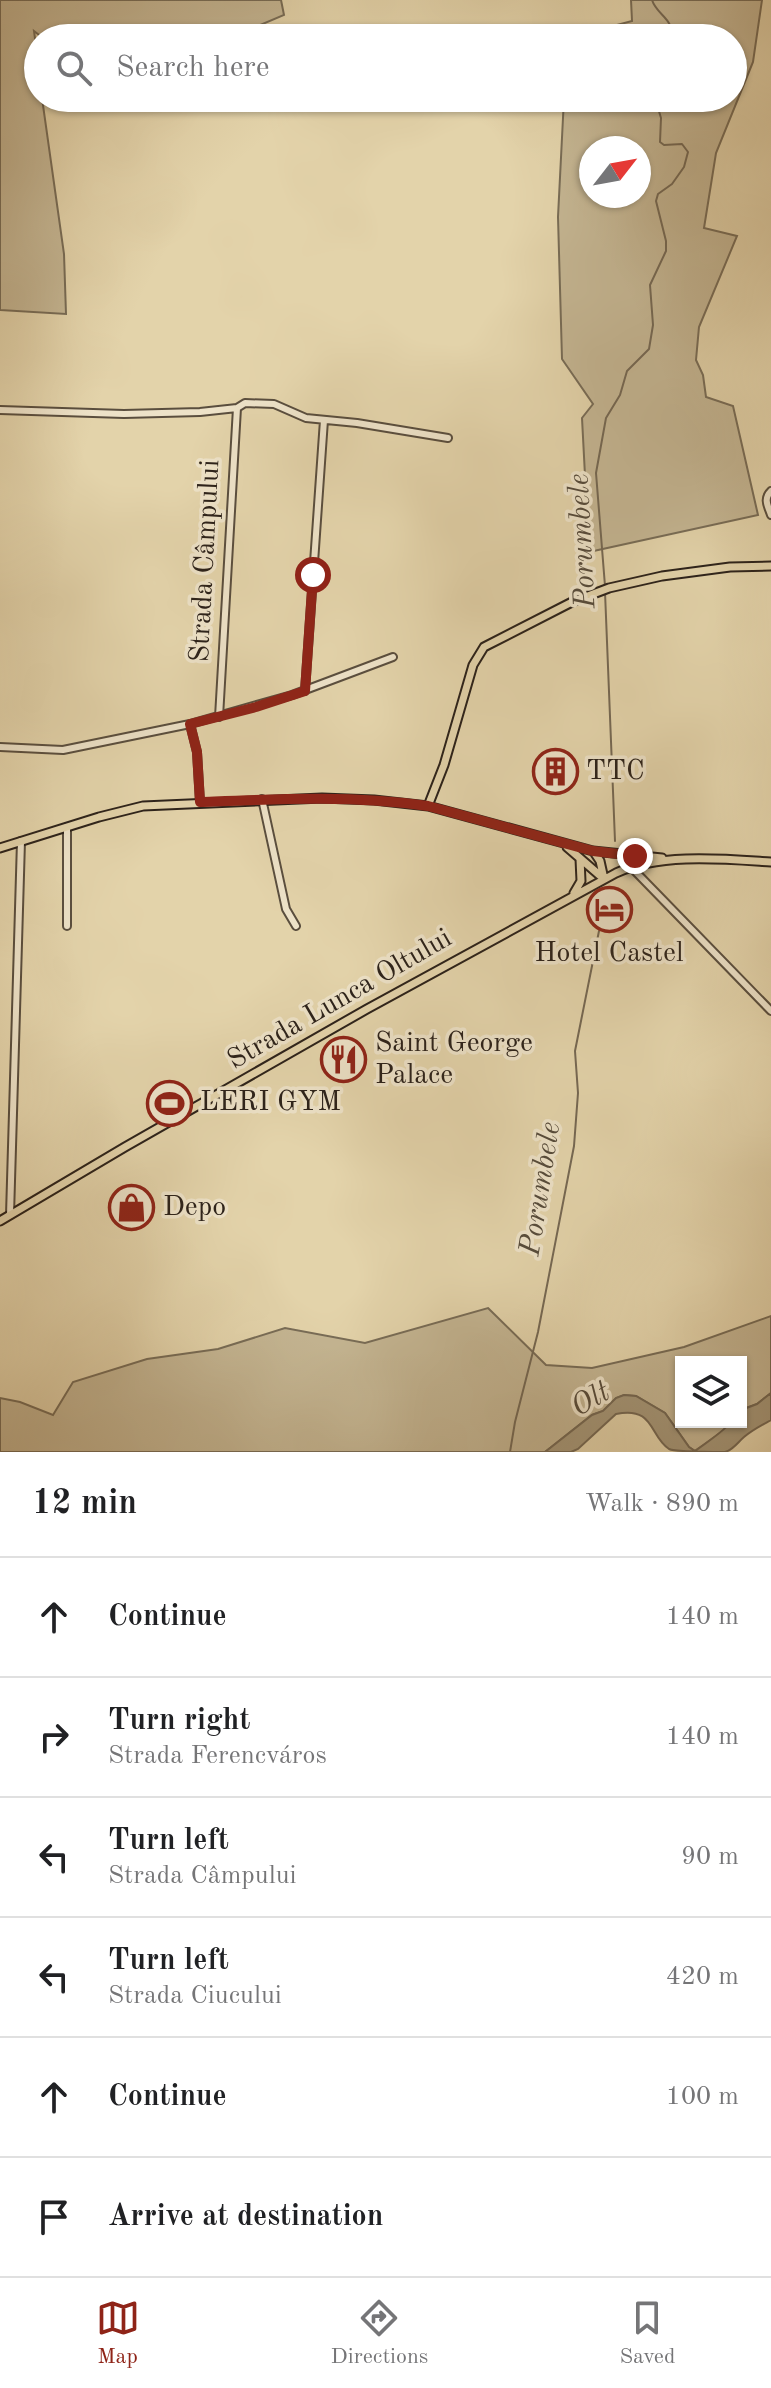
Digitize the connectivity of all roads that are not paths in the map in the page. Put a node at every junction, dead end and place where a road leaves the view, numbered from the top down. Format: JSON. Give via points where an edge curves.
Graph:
{"nodes":[{"id":1,"x":237,"y":408,"type":"junction"},
{"id":2,"x":0,"y":410,"type":"edge"},
{"id":3,"x":324,"y":420,"type":"junction"},
{"id":4,"x":448,"y":438,"type":"dead end"},
{"id":5,"x":771,"y":491,"type":"edge"},
{"id":6,"x":771,"y":515,"type":"edge"},
{"id":7,"x":771,"y":566,"type":"edge"},
{"id":8,"x":393,"y":657,"type":"dead end"},
{"id":9,"x":305,"y":691,"type":"junction"},
{"id":10,"x":219,"y":717,"type":"junction"},
{"id":11,"x":190,"y":724,"type":"junction"},
{"id":12,"x":0,"y":747,"type":"edge"},
{"id":13,"x":262,"y":799,"type":"junction"},
{"id":14,"x":200,"y":802,"type":"junction"},
{"id":15,"x":428,"y":806,"type":"junction"},
{"id":16,"x":67,"y":827,"type":"junction"},
{"id":17,"x":551,"y":839,"type":"junction"},
{"id":18,"x":21,"y":841,"type":"junction"},
{"id":19,"x":0,"y":848,"type":"edge"},
{"id":20,"x":593,"y":851,"type":"junction"},
{"id":21,"x":580,"y":857,"type":"junction"},
{"id":22,"x":668,"y":861,"type":"junction"},
{"id":23,"x":771,"y":862,"type":"edge"},
{"id":24,"x":631,"y":867,"type":"junction"},
{"id":25,"x":604,"y":879,"type":"junction"},
{"id":26,"x":572,"y":896,"type":"junction"},
{"id":27,"x":67,"y":926,"type":"dead end"},
{"id":28,"x":296,"y":926,"type":"dead end"},
{"id":29,"x":771,"y":1011,"type":"edge"},
{"id":30,"x":10,"y":1215,"type":"junction"},
{"id":31,"x":0,"y":1221,"type":"edge"}],
"edges":[{"from":1,"to":2,"type":"street","via":[[124,414]]},
{"from":1,"to":3,"type":"street","via":[[245,403],[274,404]]},
{"from":1,"to":10,"type":"street","name":"Strada Câmpului"},
{"from":3,"to":4,"type":"street"},
{"from":3,"to":9,"type":"street"},
{"from":5,"to":6,"type":"street","via":[[766,501]]},
{"from":7,"to":15,"type":"main road","via":[[662,576],[597,591],[481,650]]},
{"from":8,"to":9,"type":"street"},
{"from":9,"to":10,"type":"street"},
{"from":10,"to":11,"type":"street"},
{"from":11,"to":12,"type":"street","via":[[63,750]]},
{"from":11,"to":14,"type":"street"},
{"from":13,"to":14,"type":"main road"},
{"from":13,"to":15,"type":"main road"},
{"from":13,"to":28,"type":"street","via":[[286,909]]},
{"from":14,"to":16,"type":"main road","via":[[143,806]]},
{"from":15,"to":17,"type":"main road"},
{"from":16,"to":18,"type":"main road"},
{"from":16,"to":27,"type":"street"},
{"from":17,"to":20,"type":"main road"},
{"from":17,"to":21,"type":"main road"},
{"from":18,"to":19,"type":"main road"},
{"from":18,"to":30,"type":"street"},
{"from":20,"to":22,"type":"main road"},
{"from":20,"to":25,"type":"main road"},
{"from":21,"to":25,"type":"main road"},
{"from":21,"to":26,"type":"main road","via":[[581,881]]},
{"from":22,"to":23,"type":"main road"},
{"from":22,"to":24,"type":"main road","name":"Strada Lunca Oltului"},
{"from":24,"to":25,"type":"main road","name":"Strada Lunca Oltului"},
{"from":24,"to":29,"type":"street"},
{"from":25,"to":26,"type":"main road","name":"Strada Lunca Oltului"},
{"from":26,"to":30,"type":"main road","name":"Strada Lunca Oltului"},
{"from":30,"to":31,"type":"main road","name":"Strada Lunca Oltului"}]}
